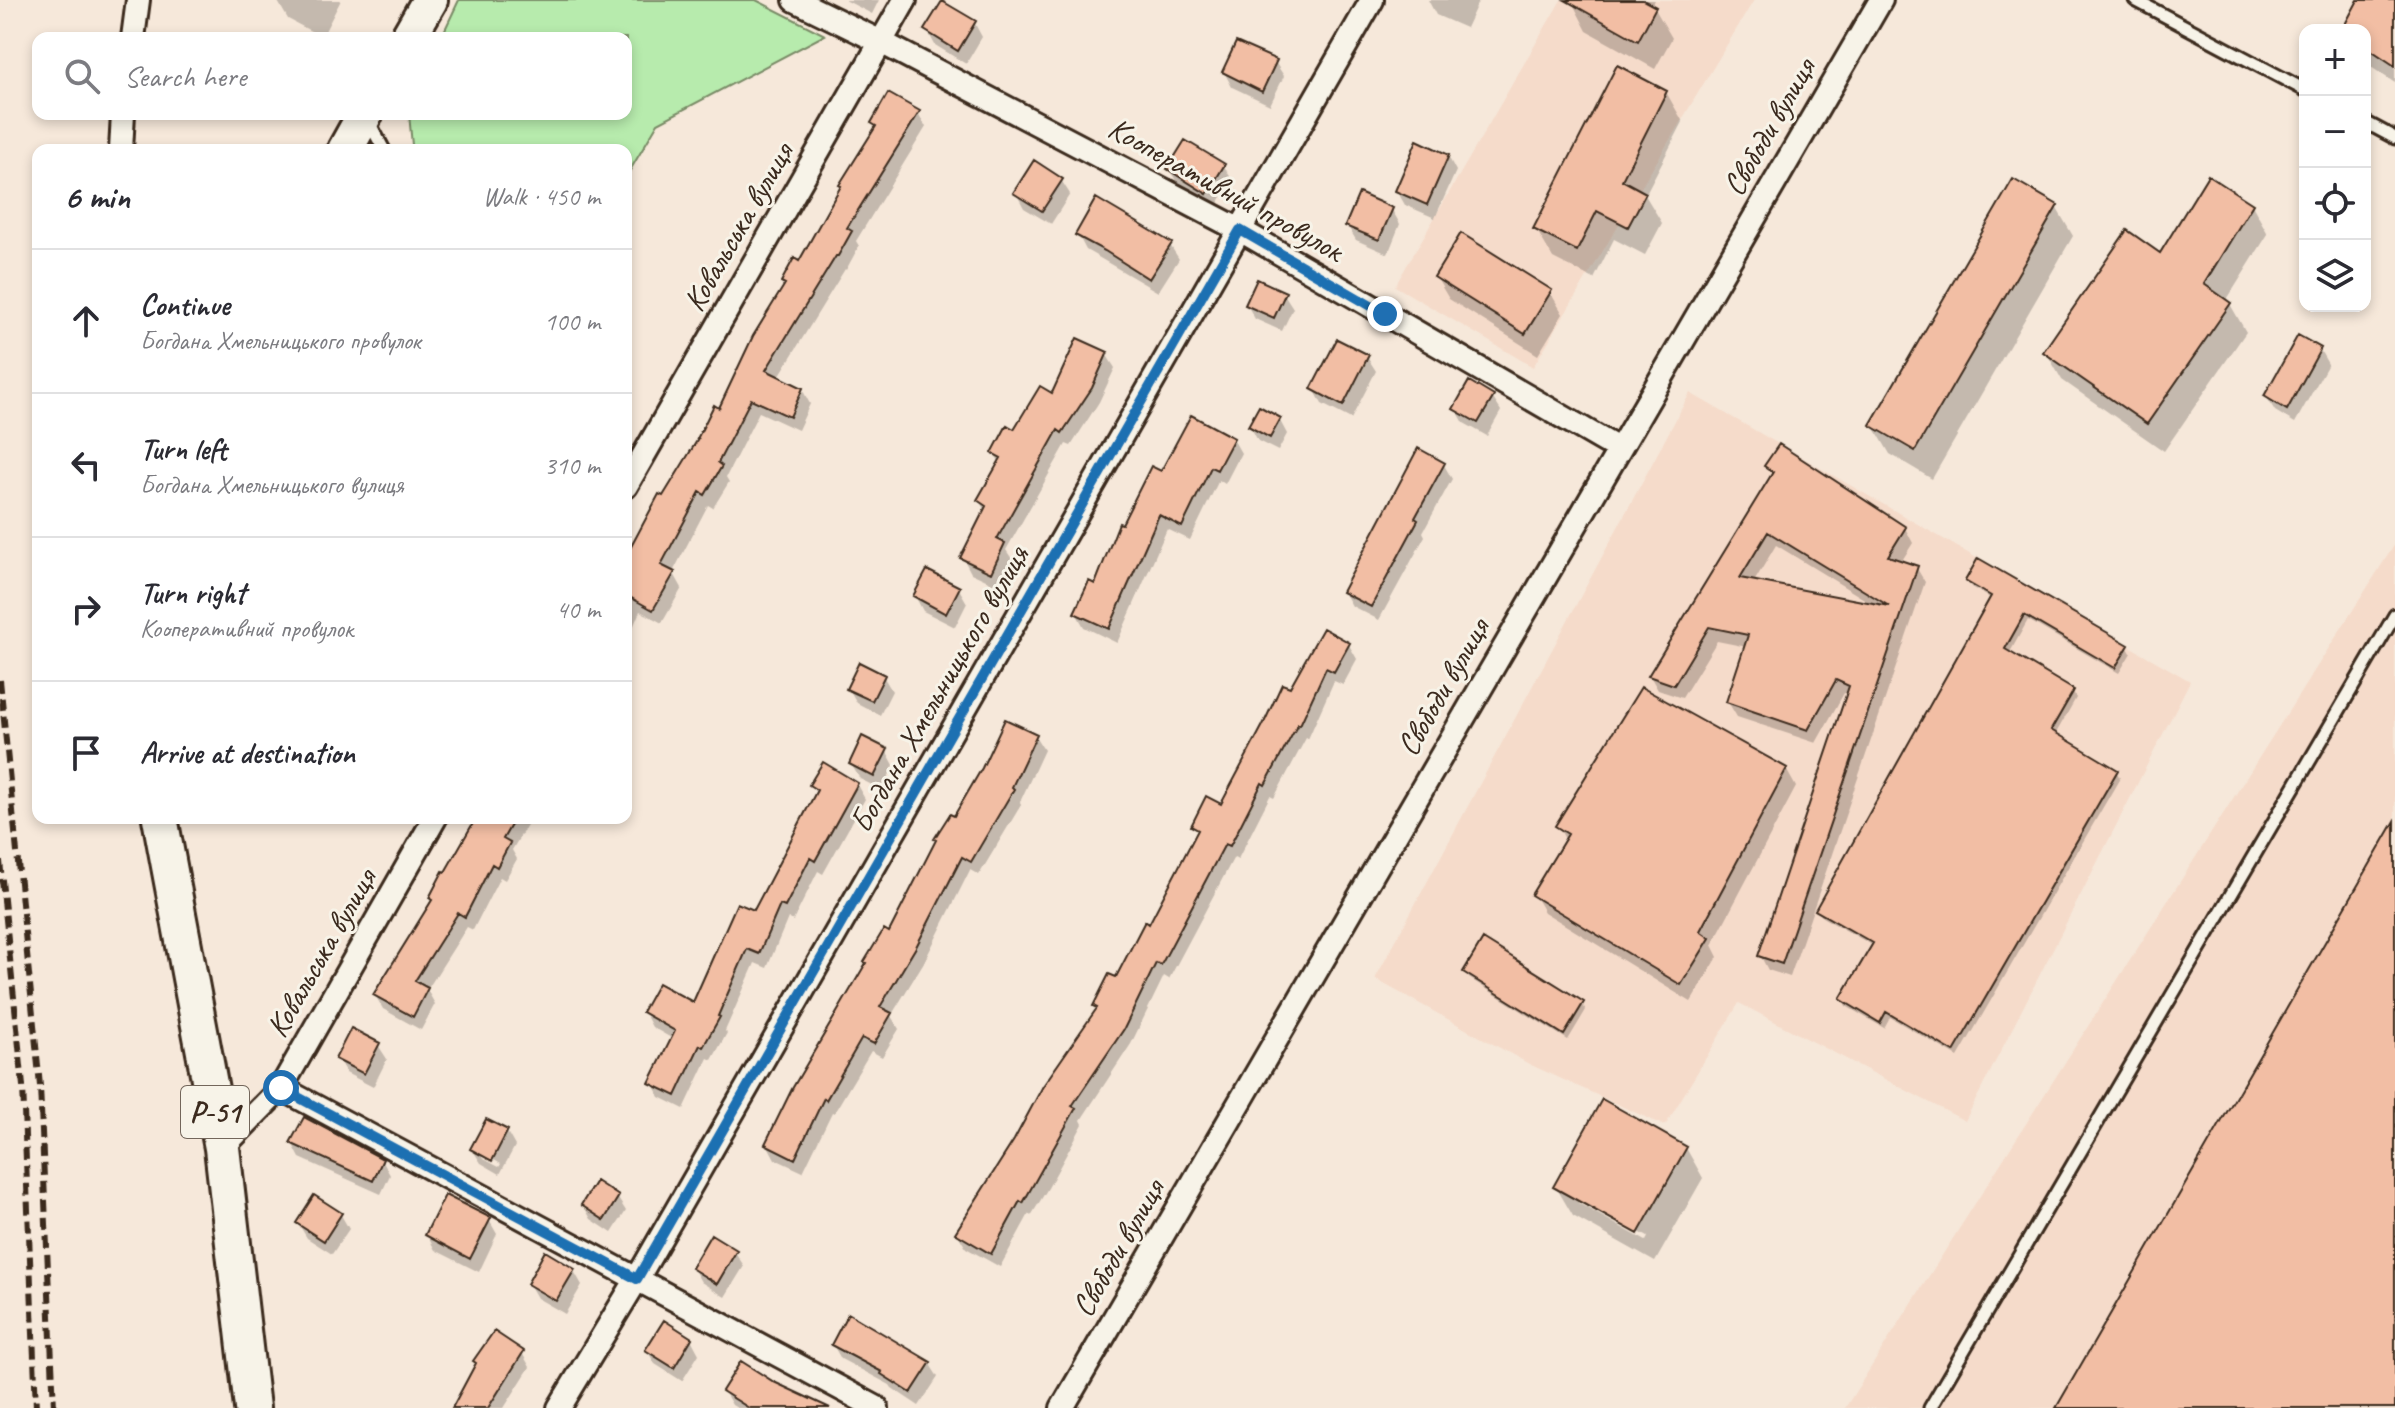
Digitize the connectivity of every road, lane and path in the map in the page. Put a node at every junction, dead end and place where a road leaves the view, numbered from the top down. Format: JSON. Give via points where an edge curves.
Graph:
{"nodes":[{"id":1,"x":138,"y":0,"type":"edge"},
{"id":2,"x":430,"y":0,"type":"edge"},
{"id":3,"x":795,"y":0,"type":"edge"},
{"id":4,"x":905,"y":0,"type":"edge"},
{"id":5,"x":1372,"y":0,"type":"edge"},
{"id":6,"x":1881,"y":0,"type":"edge"},
{"id":7,"x":2135,"y":0,"type":"edge"},
{"id":8,"x":134,"y":32,"type":"edge"},
{"id":9,"x":411,"y":32,"type":"edge"},
{"id":10,"x":881,"y":42,"type":"junction"},
{"id":11,"x":2299,"y":87,"type":"edge"},
{"id":12,"x":123,"y":120,"type":"edge"},
{"id":13,"x":362,"y":120,"type":"edge"},
{"id":14,"x":368,"y":120,"type":"edge"},
{"id":15,"x":2371,"y":125,"type":"edge"},
{"id":16,"x":2395,"y":138,"type":"edge"},
{"id":17,"x":121,"y":144,"type":"edge"},
{"id":18,"x":348,"y":144,"type":"edge"},
{"id":19,"x":381,"y":144,"type":"edge"},
{"id":20,"x":1240,"y":230,"type":"junction"},
{"id":21,"x":1618,"y":449,"type":"junction"},
{"id":22,"x":632,"y":476,"type":"edge"},
{"id":23,"x":2395,"y":615,"type":"edge"},
{"id":24,"x":161,"y":824,"type":"edge"},
{"id":25,"x":432,"y":824,"type":"edge"},
{"id":26,"x":281,"y":1088,"type":"junction"},
{"id":27,"x":222,"y":1148,"type":"junction"},
{"id":28,"x":637,"y":1279,"type":"junction"},
{"id":29,"x":252,"y":1408,"type":"edge"},
{"id":30,"x":559,"y":1408,"type":"edge"},
{"id":31,"x":877,"y":1408,"type":"edge"},
{"id":32,"x":1062,"y":1408,"type":"edge"},
{"id":33,"x":1930,"y":1408,"type":"edge"}],
"edges":[{"from":1,"to":8,"type":"street"},
{"from":2,"to":9,"type":"main road"},
{"from":3,"to":10,"type":"street","name":"Кооперативний провулок"},
{"from":4,"to":10,"type":"street","name":"Ковальська вулиця"},
{"from":5,"to":20,"type":"street","name":"Богдана Хмельницького вулиця"},
{"from":6,"to":21,"type":"street","name":"Свободи вулиця"},
{"from":7,"to":11,"type":"lane"},
{"from":10,"to":20,"type":"street","name":"Кооперативний провулок"},
{"from":10,"to":22,"type":"street","name":"Ковальська вулиця"},
{"from":12,"to":17,"type":"street"},
{"from":13,"to":18,"type":"main road"},
{"from":14,"to":19,"type":"lane"},
{"from":15,"to":16,"type":"lane"},
{"from":20,"to":21,"type":"street","name":"Кооперативний провулок"},
{"from":20,"to":28,"type":"street","name":"Богдана Хмельницького вулиця"},
{"from":21,"to":32,"type":"street","name":"Свободи вулиця"},
{"from":23,"to":33,"type":"lane"},
{"from":24,"to":27,"type":"main road","number":"Р-51"},
{"from":25,"to":26,"type":"street","name":"Ковальська вулиця"},
{"from":26,"to":27,"type":"street","name":"Ковальська вулиця"},
{"from":26,"to":28,"type":"street"},
{"from":27,"to":29,"type":"main road","number":"Р-51"},
{"from":28,"to":30,"type":"street","name":"Богдана Хмельницького вулиця"},
{"from":28,"to":31,"type":"street"}]}
